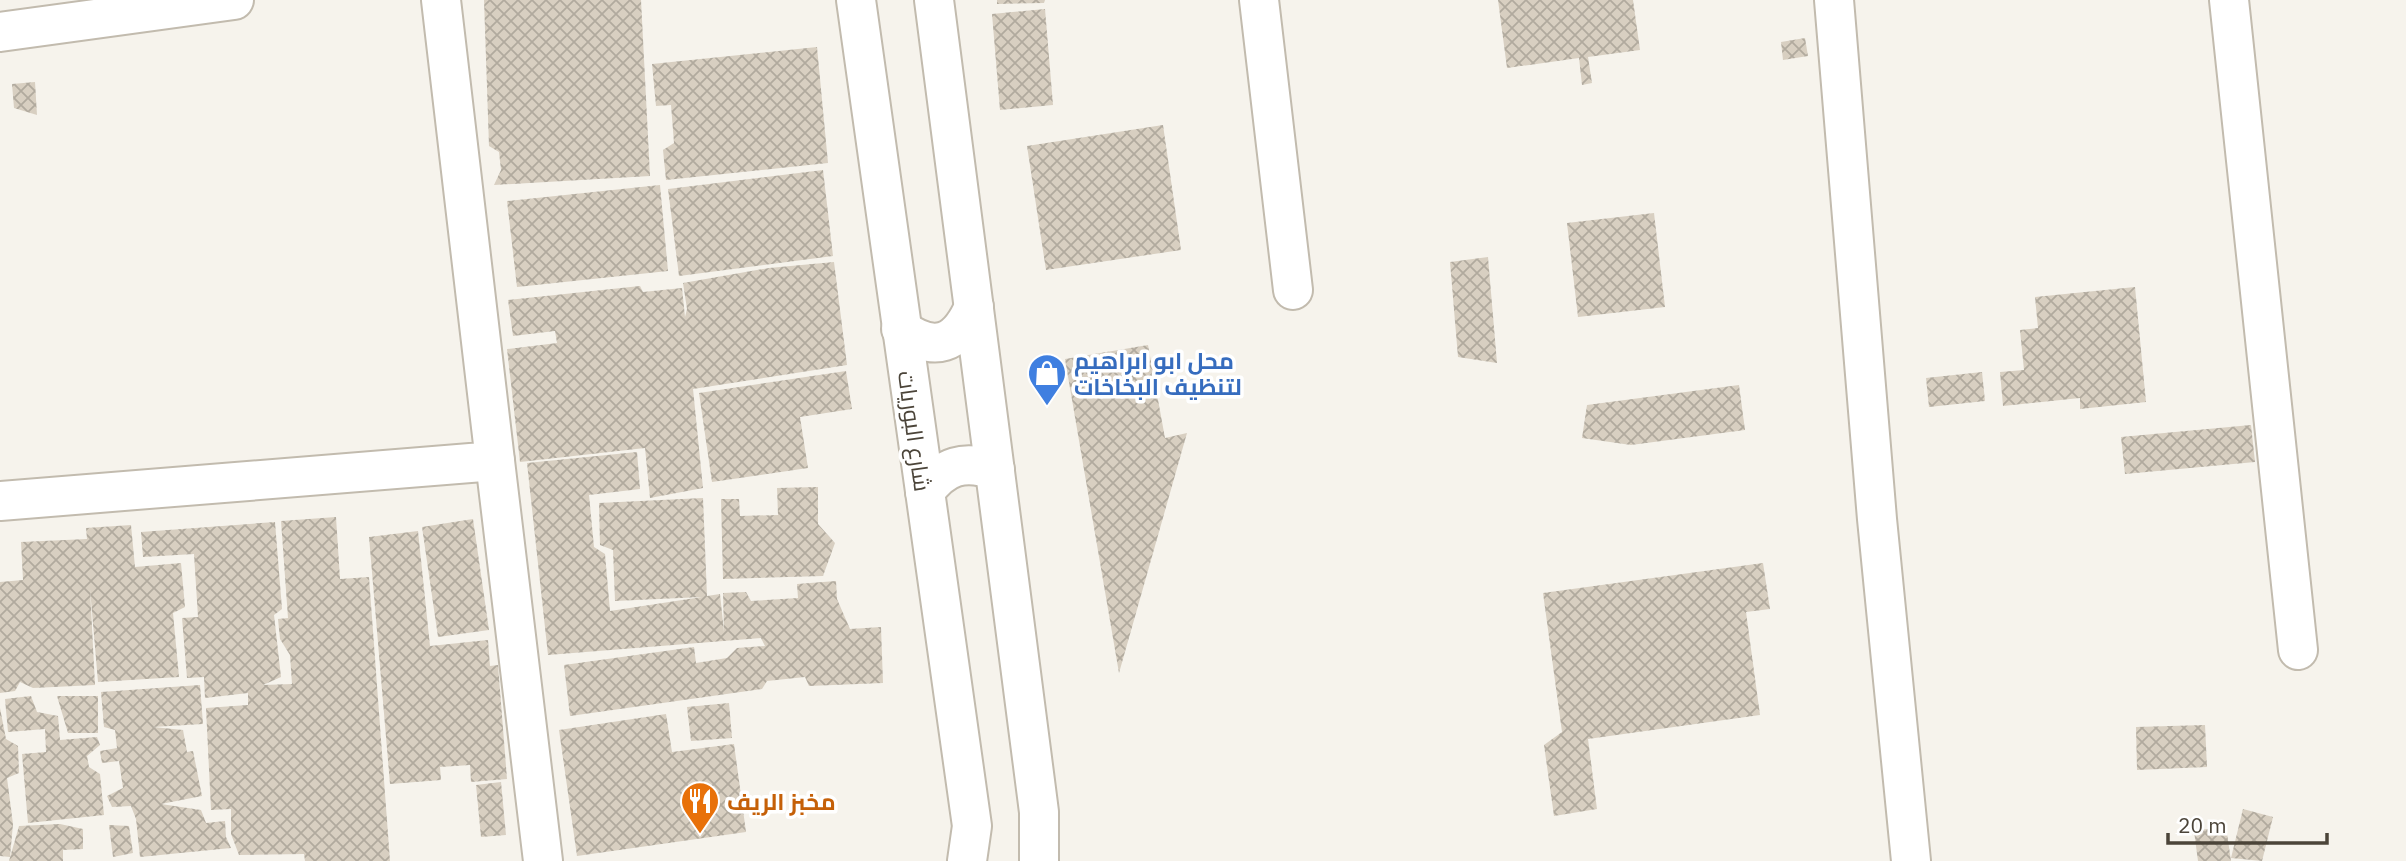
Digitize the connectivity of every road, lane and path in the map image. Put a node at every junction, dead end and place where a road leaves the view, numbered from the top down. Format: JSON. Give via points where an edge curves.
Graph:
{"nodes":[{"id":1,"x":234,"y":0,"type":"edge"},
{"id":2,"x":441,"y":0,"type":"edge"},
{"id":3,"x":856,"y":0,"type":"edge"},
{"id":4,"x":934,"y":0,"type":"edge"},
{"id":5,"x":1259,"y":0,"type":"edge"},
{"id":6,"x":1834,"y":0,"type":"edge"},
{"id":7,"x":2229,"y":0,"type":"edge"},
{"id":8,"x":0,"y":32,"type":"edge"},
{"id":9,"x":1293,"y":290,"type":"dead end"},
{"id":10,"x":974,"y":307,"type":"junction"},
{"id":11,"x":901,"y":329,"type":"junction"},
{"id":12,"x":495,"y":461,"type":"junction"},
{"id":13,"x":995,"y":470,"type":"junction"},
{"id":14,"x":925,"y":492,"type":"junction"},
{"id":15,"x":0,"y":502,"type":"edge"},
{"id":16,"x":2298,"y":650,"type":"dead end"},
{"id":17,"x":543,"y":861,"type":"edge"},
{"id":18,"x":967,"y":861,"type":"edge"},
{"id":19,"x":1039,"y":861,"type":"edge"},
{"id":20,"x":1911,"y":861,"type":"edge"}],
"edges":[{"from":1,"to":8,"type":"street"},
{"from":2,"to":12,"type":"street"},
{"from":3,"to":11,"type":"street","name":"شارع البوريات"},
{"from":4,"to":10,"type":"street"},
{"from":5,"to":9,"type":"street"},
{"from":6,"to":20,"type":"street"},
{"from":7,"to":16,"type":"street"},
{"from":10,"to":11,"type":"street","via":[[964,330],[943,342],[920,342]]},
{"from":10,"to":13,"type":"street"},
{"from":11,"to":14,"type":"street","name":"شارع البوريات"},
{"from":12,"to":15,"type":"street"},
{"from":12,"to":17,"type":"street"},
{"from":13,"to":14,"type":"street","via":[[976,463],[955,465],[936,475]]},
{"from":13,"to":19,"type":"street","via":[[1039,812]]},
{"from":14,"to":18,"type":"street","name":"شارع البوريات","via":[[972,826]]}]}
